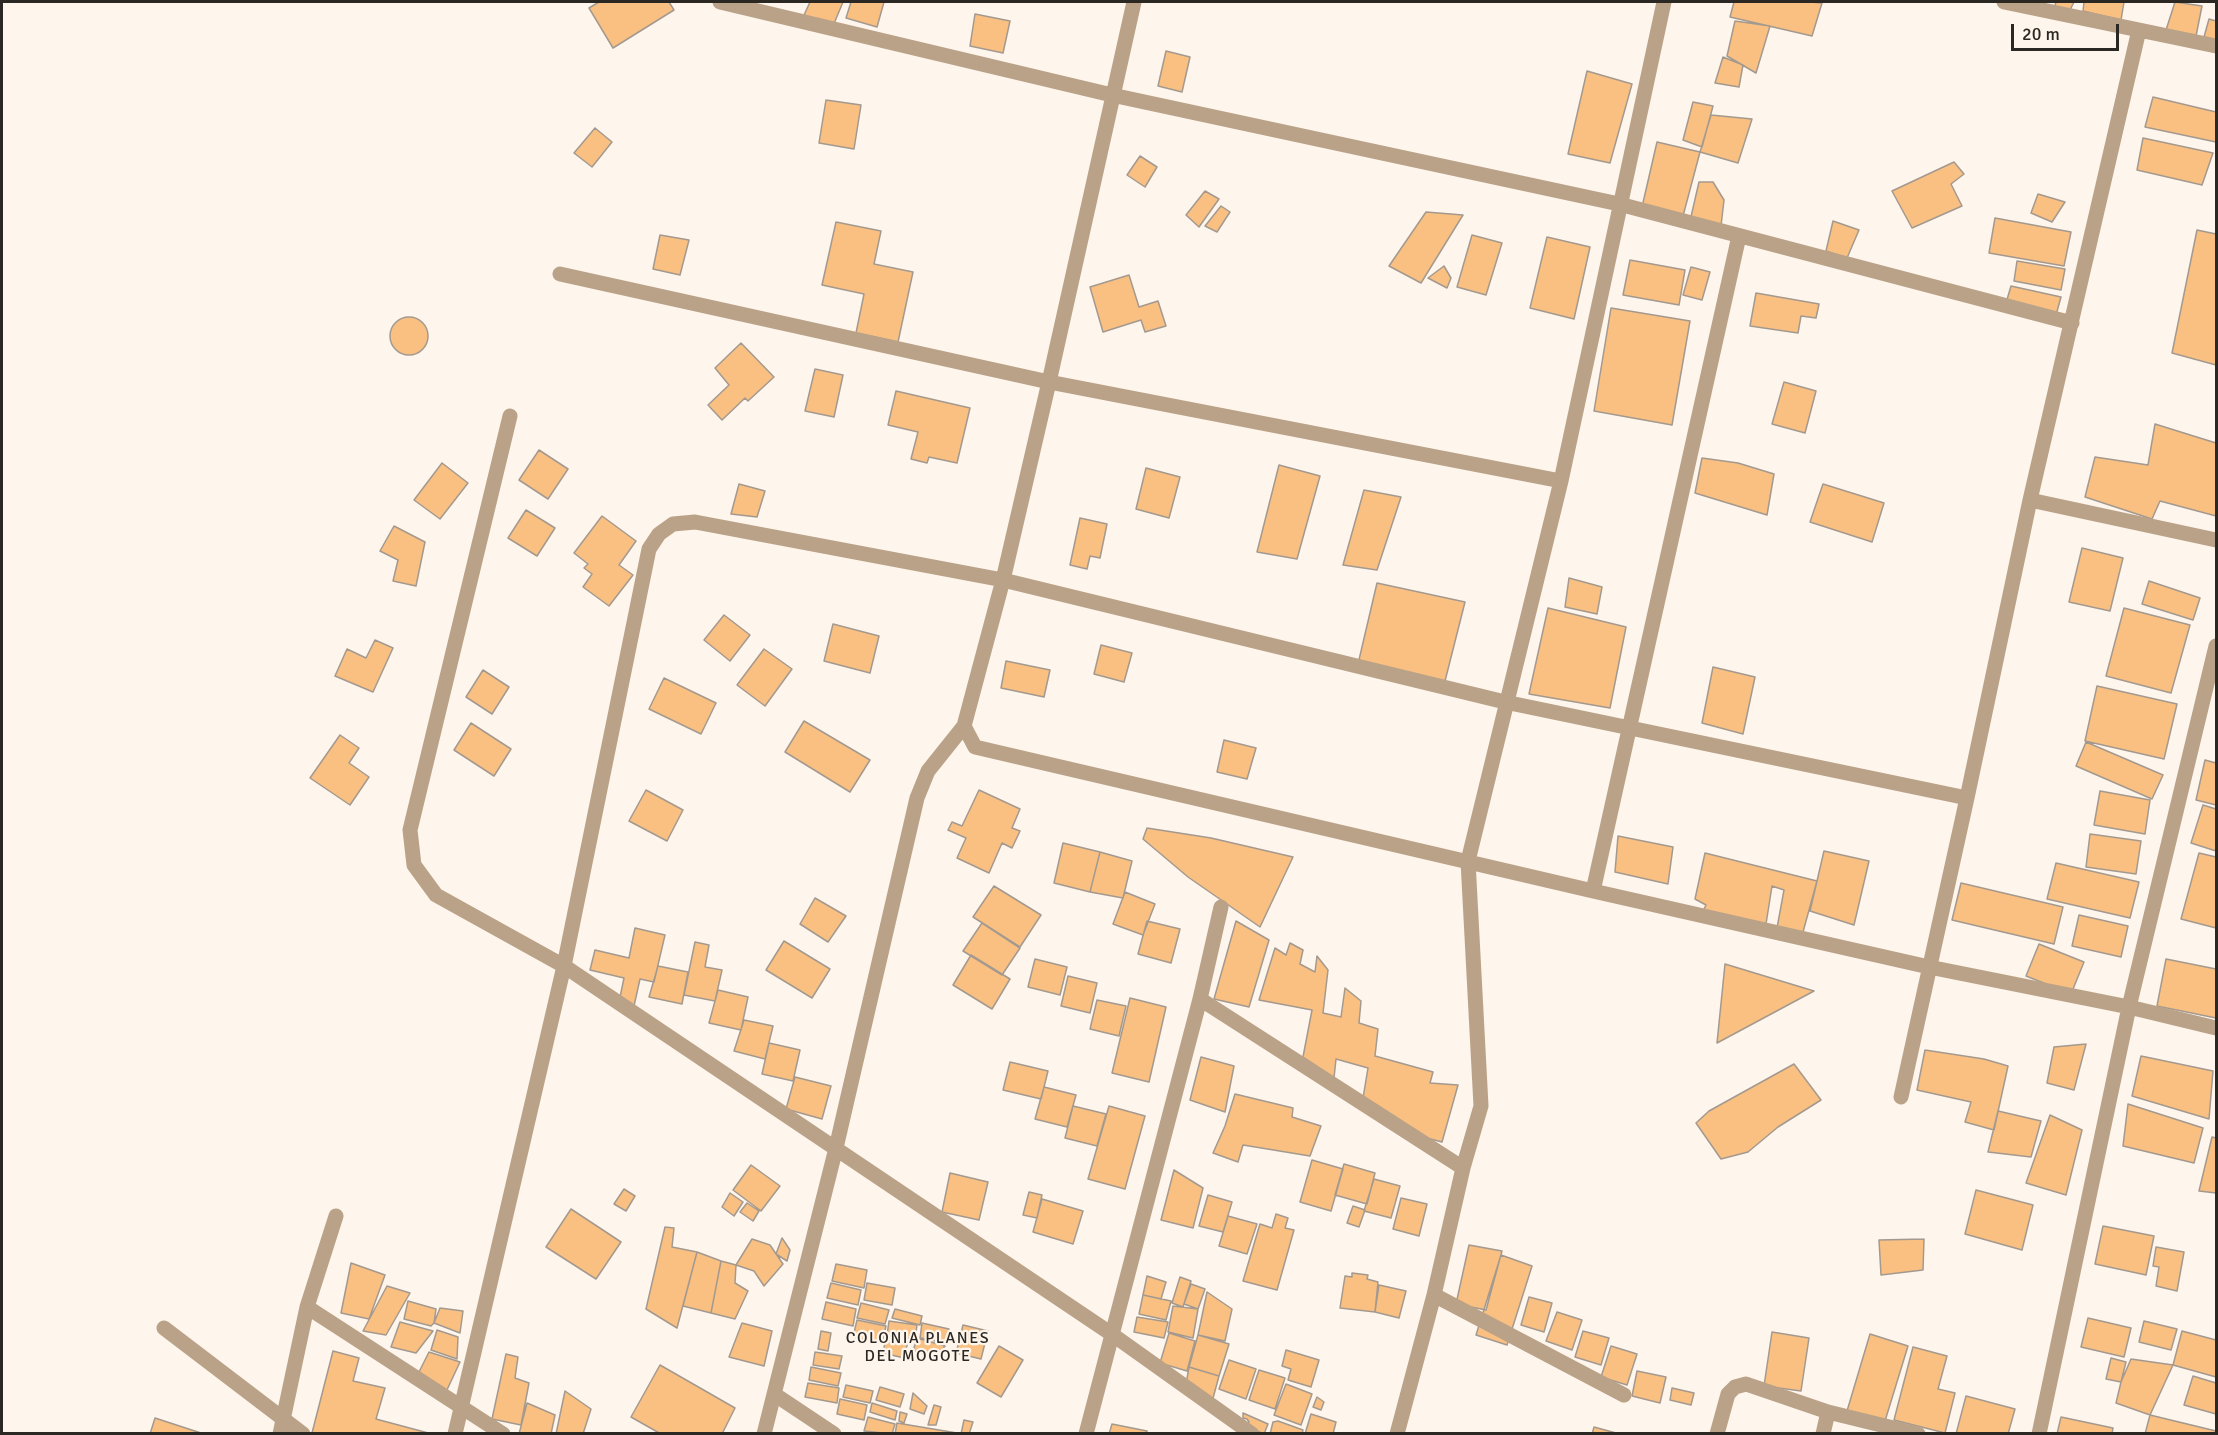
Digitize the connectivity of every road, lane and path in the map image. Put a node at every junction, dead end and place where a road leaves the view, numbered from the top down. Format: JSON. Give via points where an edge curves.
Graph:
{"nodes":[{"id":1,"x":720,"y":2,"type":"edge"},
{"id":2,"x":1134,"y":2,"type":"edge"},
{"id":3,"x":1664,"y":2,"type":"edge"},
{"id":4,"x":2004,"y":2,"type":"edge"},
{"id":5,"x":2139,"y":30,"type":"junction"},
{"id":6,"x":2217,"y":46,"type":"edge"},
{"id":7,"x":1112,"y":95,"type":"junction"},
{"id":8,"x":1619,"y":204,"type":"junction"},
{"id":9,"x":1739,"y":236,"type":"junction"},
{"id":10,"x":560,"y":274,"type":"dead end"},
{"id":11,"x":2072,"y":323,"type":"junction"},
{"id":12,"x":1049,"y":382,"type":"junction"},
{"id":13,"x":510,"y":416,"type":"dead end"},
{"id":14,"x":1561,"y":481,"type":"junction"},
{"id":15,"x":2030,"y":500,"type":"junction"},
{"id":16,"x":2217,"y":540,"type":"edge"},
{"id":17,"x":1003,"y":580,"type":"junction"},
{"id":18,"x":2217,"y":646,"type":"edge"},
{"id":19,"x":1505,"y":702,"type":"junction"},
{"id":20,"x":964,"y":726,"type":"junction"},
{"id":21,"x":1629,"y":726,"type":"junction"},
{"id":22,"x":1967,"y":798,"type":"junction"},
{"id":23,"x":1468,"y":861,"type":"junction"},
{"id":24,"x":1593,"y":891,"type":"junction"},
{"id":25,"x":1221,"y":906,"type":"dead end"},
{"id":26,"x":564,"y":966,"type":"junction"},
{"id":27,"x":1929,"y":967,"type":"junction"},
{"id":28,"x":1200,"y":999,"type":"junction"},
{"id":29,"x":2130,"y":1007,"type":"junction"},
{"id":30,"x":2217,"y":1028,"type":"edge"},
{"id":31,"x":1901,"y":1097,"type":"dead end"},
{"id":32,"x":836,"y":1148,"type":"junction"},
{"id":33,"x":1463,"y":1168,"type":"junction"},
{"id":34,"x":336,"y":1216,"type":"dead end"},
{"id":35,"x":1434,"y":1295,"type":"junction"},
{"id":36,"x":307,"y":1307,"type":"junction"},
{"id":37,"x":164,"y":1328,"type":"dead end"},
{"id":38,"x":1113,"y":1335,"type":"junction"},
{"id":39,"x":774,"y":1394,"type":"junction"},
{"id":40,"x":1623,"y":1395,"type":"dead end"},
{"id":41,"x":461,"y":1406,"type":"junction"},
{"id":42,"x":1828,"y":1412,"type":"junction"},
{"id":43,"x":282,"y":1426,"type":"edge"},
{"id":44,"x":303,"y":1434,"type":"edge"},
{"id":45,"x":455,"y":1434,"type":"edge"},
{"id":46,"x":502,"y":1434,"type":"edge"},
{"id":47,"x":764,"y":1434,"type":"edge"},
{"id":48,"x":834,"y":1434,"type":"edge"},
{"id":49,"x":1086,"y":1434,"type":"edge"},
{"id":50,"x":1252,"y":1434,"type":"edge"},
{"id":51,"x":1397,"y":1434,"type":"edge"},
{"id":52,"x":1717,"y":1434,"type":"edge"},
{"id":53,"x":1823,"y":1434,"type":"edge"},
{"id":54,"x":1918,"y":1434,"type":"edge"},
{"id":55,"x":2039,"y":1434,"type":"edge"}],
"edges":[{"from":1,"to":7,"type":"street"},
{"from":2,"to":7,"type":"street"},
{"from":3,"to":8,"type":"street"},
{"from":4,"to":5,"type":"street"},
{"from":5,"to":6,"type":"street"},
{"from":5,"to":11,"type":"street"},
{"from":7,"to":8,"type":"street"},
{"from":7,"to":12,"type":"street"},
{"from":8,"to":9,"type":"street"},
{"from":8,"to":14,"type":"street"},
{"from":9,"to":11,"type":"street"},
{"from":9,"to":21,"type":"street"},
{"from":10,"to":12,"type":"street"},
{"from":11,"to":15,"type":"street"},
{"from":12,"to":14,"type":"street"},
{"from":12,"to":17,"type":"street"},
{"from":13,"to":26,"type":"street","via":[[410,830],[414,865],[436,895]]},
{"from":14,"to":19,"type":"street"},
{"from":15,"to":16,"type":"street"},
{"from":15,"to":22,"type":"street"},
{"from":17,"to":19,"type":"street"},
{"from":17,"to":20,"type":"street"},
{"from":17,"to":26,"type":"street","via":[[695,522],[673,524],[659,534],[649,549]]},
{"from":18,"to":29,"type":"street"},
{"from":19,"to":21,"type":"street"},
{"from":19,"to":23,"type":"street"},
{"from":20,"to":23,"type":"street","via":[[975,747]]},
{"from":20,"to":32,"type":"street","via":[[928,771],[917,798]]},
{"from":21,"to":22,"type":"street"},
{"from":21,"to":24,"type":"street"},
{"from":22,"to":27,"type":"street"},
{"from":23,"to":24,"type":"street"},
{"from":23,"to":33,"type":"street","via":[[1481,1106]]},
{"from":24,"to":27,"type":"street"},
{"from":25,"to":28,"type":"street"},
{"from":26,"to":32,"type":"street"},
{"from":26,"to":41,"type":"street"},
{"from":27,"to":29,"type":"street"},
{"from":27,"to":31,"type":"street"},
{"from":28,"to":33,"type":"street"},
{"from":28,"to":38,"type":"street"},
{"from":29,"to":30,"type":"street"},
{"from":29,"to":55,"type":"street"},
{"from":32,"to":38,"type":"street"},
{"from":32,"to":39,"type":"street"},
{"from":33,"to":35,"type":"street"},
{"from":34,"to":36,"type":"street"},
{"from":35,"to":40,"type":"street"},
{"from":35,"to":51,"type":"street"},
{"from":36,"to":41,"type":"street"},
{"from":36,"to":43,"type":"street"},
{"from":37,"to":43,"type":"street"},
{"from":38,"to":49,"type":"street"},
{"from":38,"to":50,"type":"street"},
{"from":39,"to":47,"type":"street"},
{"from":39,"to":48,"type":"street"},
{"from":41,"to":45,"type":"street"},
{"from":41,"to":46,"type":"street"},
{"from":42,"to":52,"type":"street","via":[[1746,1384],[1728,1394]]},
{"from":42,"to":53,"type":"street"},
{"from":42,"to":54,"type":"street"},
{"from":43,"to":44,"type":"street"}]}
